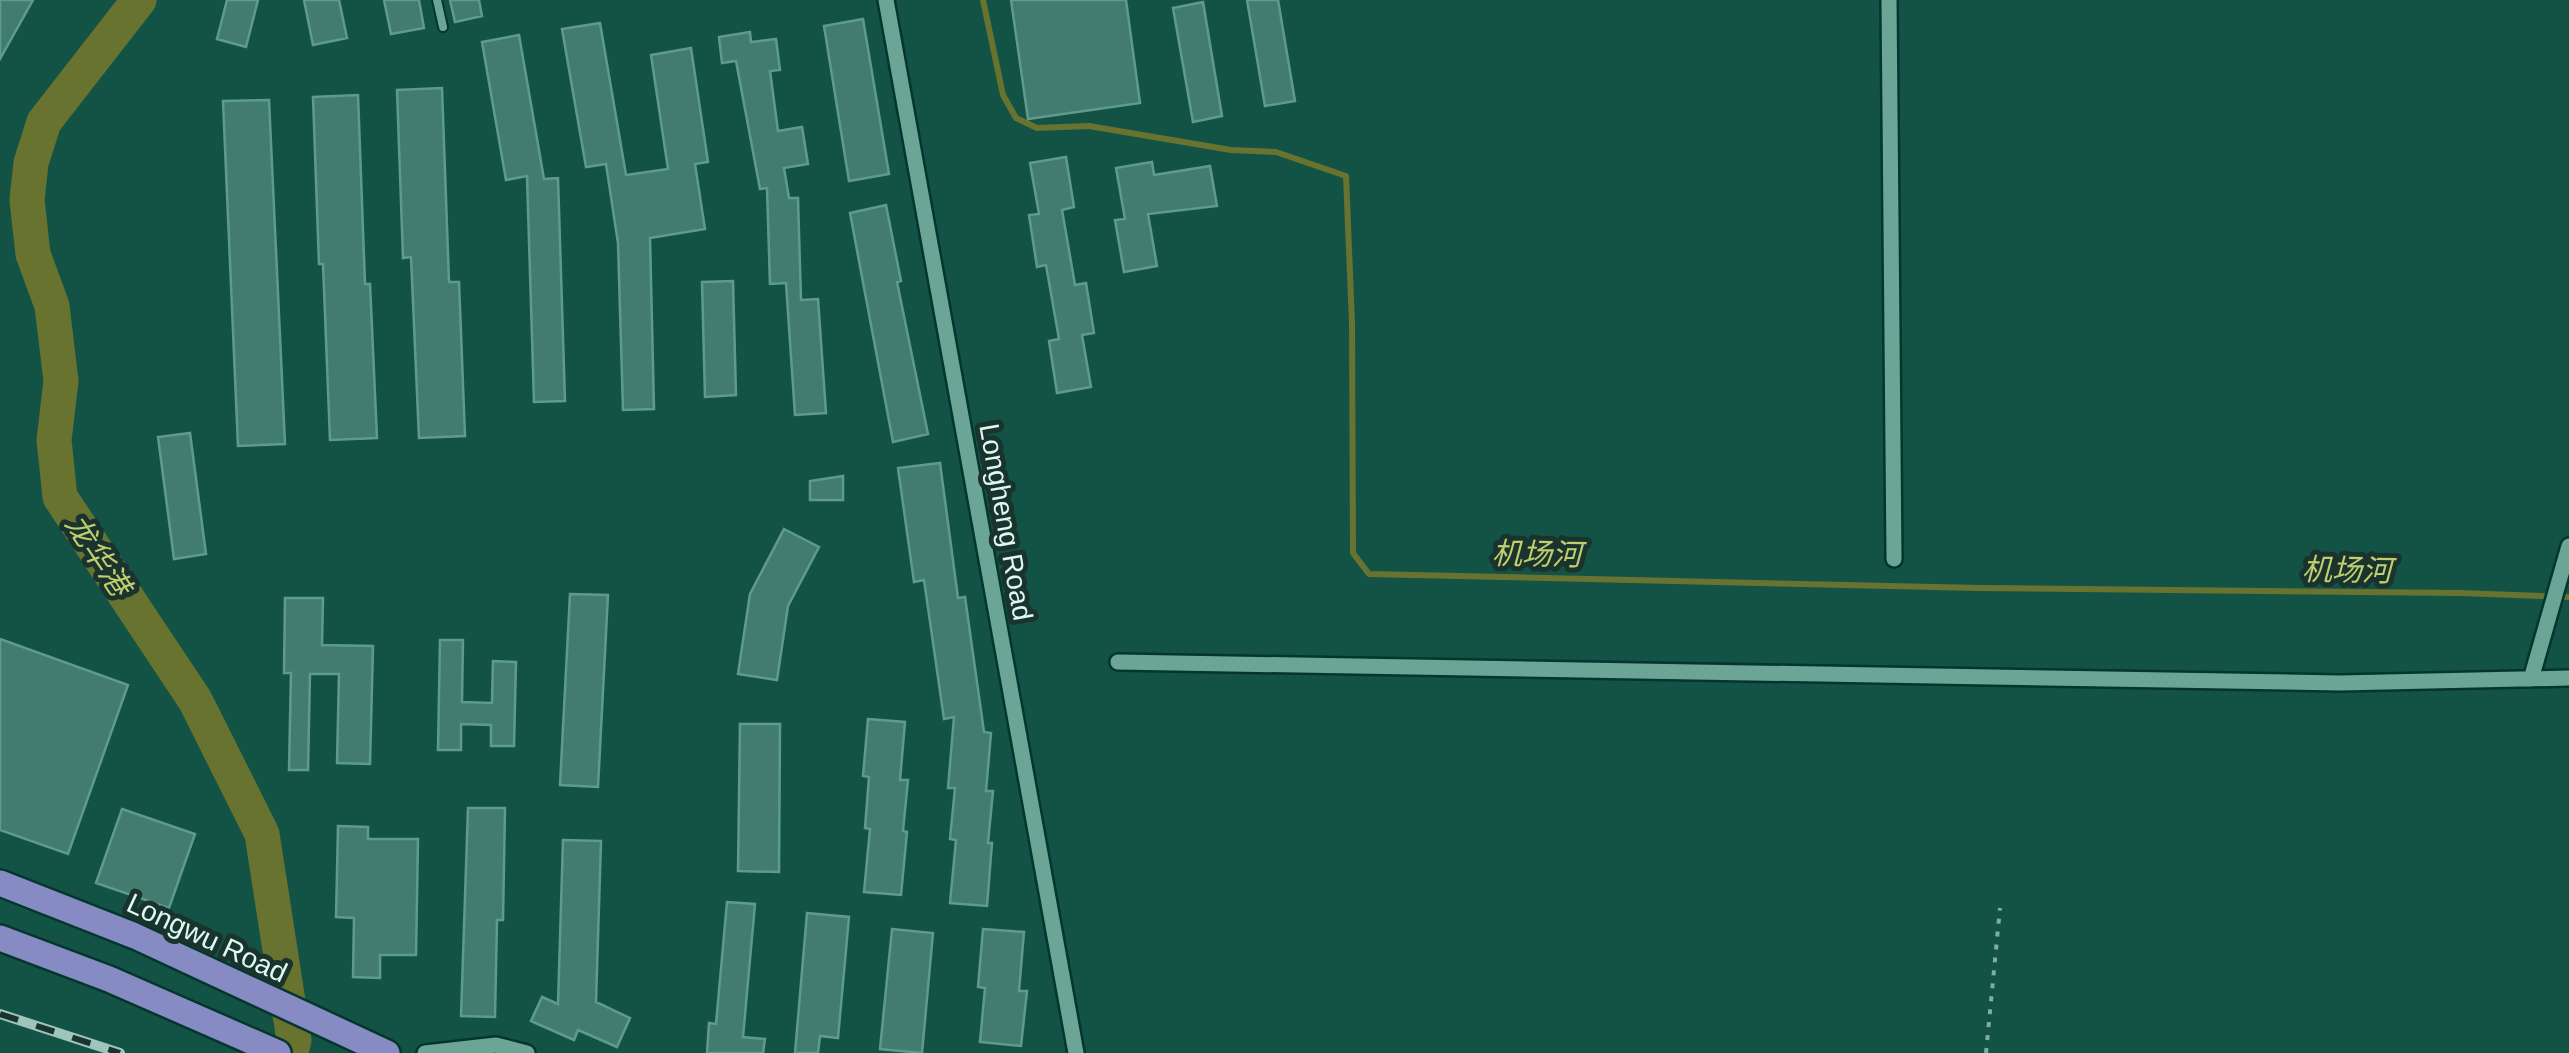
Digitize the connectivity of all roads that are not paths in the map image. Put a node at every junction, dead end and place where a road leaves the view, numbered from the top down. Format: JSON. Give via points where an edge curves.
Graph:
{"nodes":[{"id":1,"x":437,"y":0,"type":"edge"},
{"id":2,"x":886,"y":0,"type":"edge"},
{"id":3,"x":1889,"y":0,"type":"edge"},
{"id":4,"x":442,"y":28,"type":"dead end"},
{"id":5,"x":2569,"y":546,"type":"edge"},
{"id":6,"x":1894,"y":558,"type":"dead end"},
{"id":7,"x":1118,"y":662,"type":"dead end"},
{"id":8,"x":2569,"y":678,"type":"edge"},
{"id":9,"x":2531,"y":679,"type":"junction"},
{"id":10,"x":0,"y":883,"type":"edge"},
{"id":11,"x":0,"y":938,"type":"edge"},
{"id":12,"x":278,"y":1053,"type":"edge"},
{"id":13,"x":387,"y":1053,"type":"edge"},
{"id":14,"x":426,"y":1053,"type":"edge"},
{"id":15,"x":527,"y":1053,"type":"edge"},
{"id":16,"x":1076,"y":1053,"type":"edge"}],
"edges":[{"from":1,"to":4,"type":"lane"},
{"from":2,"to":16,"type":"street","name":"Longheng Road"},
{"from":3,"to":6,"type":"street"},
{"from":5,"to":9,"type":"street"},
{"from":7,"to":9,"type":"street","via":[[2340,683]]},
{"from":8,"to":9,"type":"street"},
{"from":10,"to":13,"type":"main road","name":"Longwu Road","via":[[134,936]]},
{"from":11,"to":12,"type":"main road"},
{"from":14,"to":15,"type":"street","via":[[496,1046]]}]}
